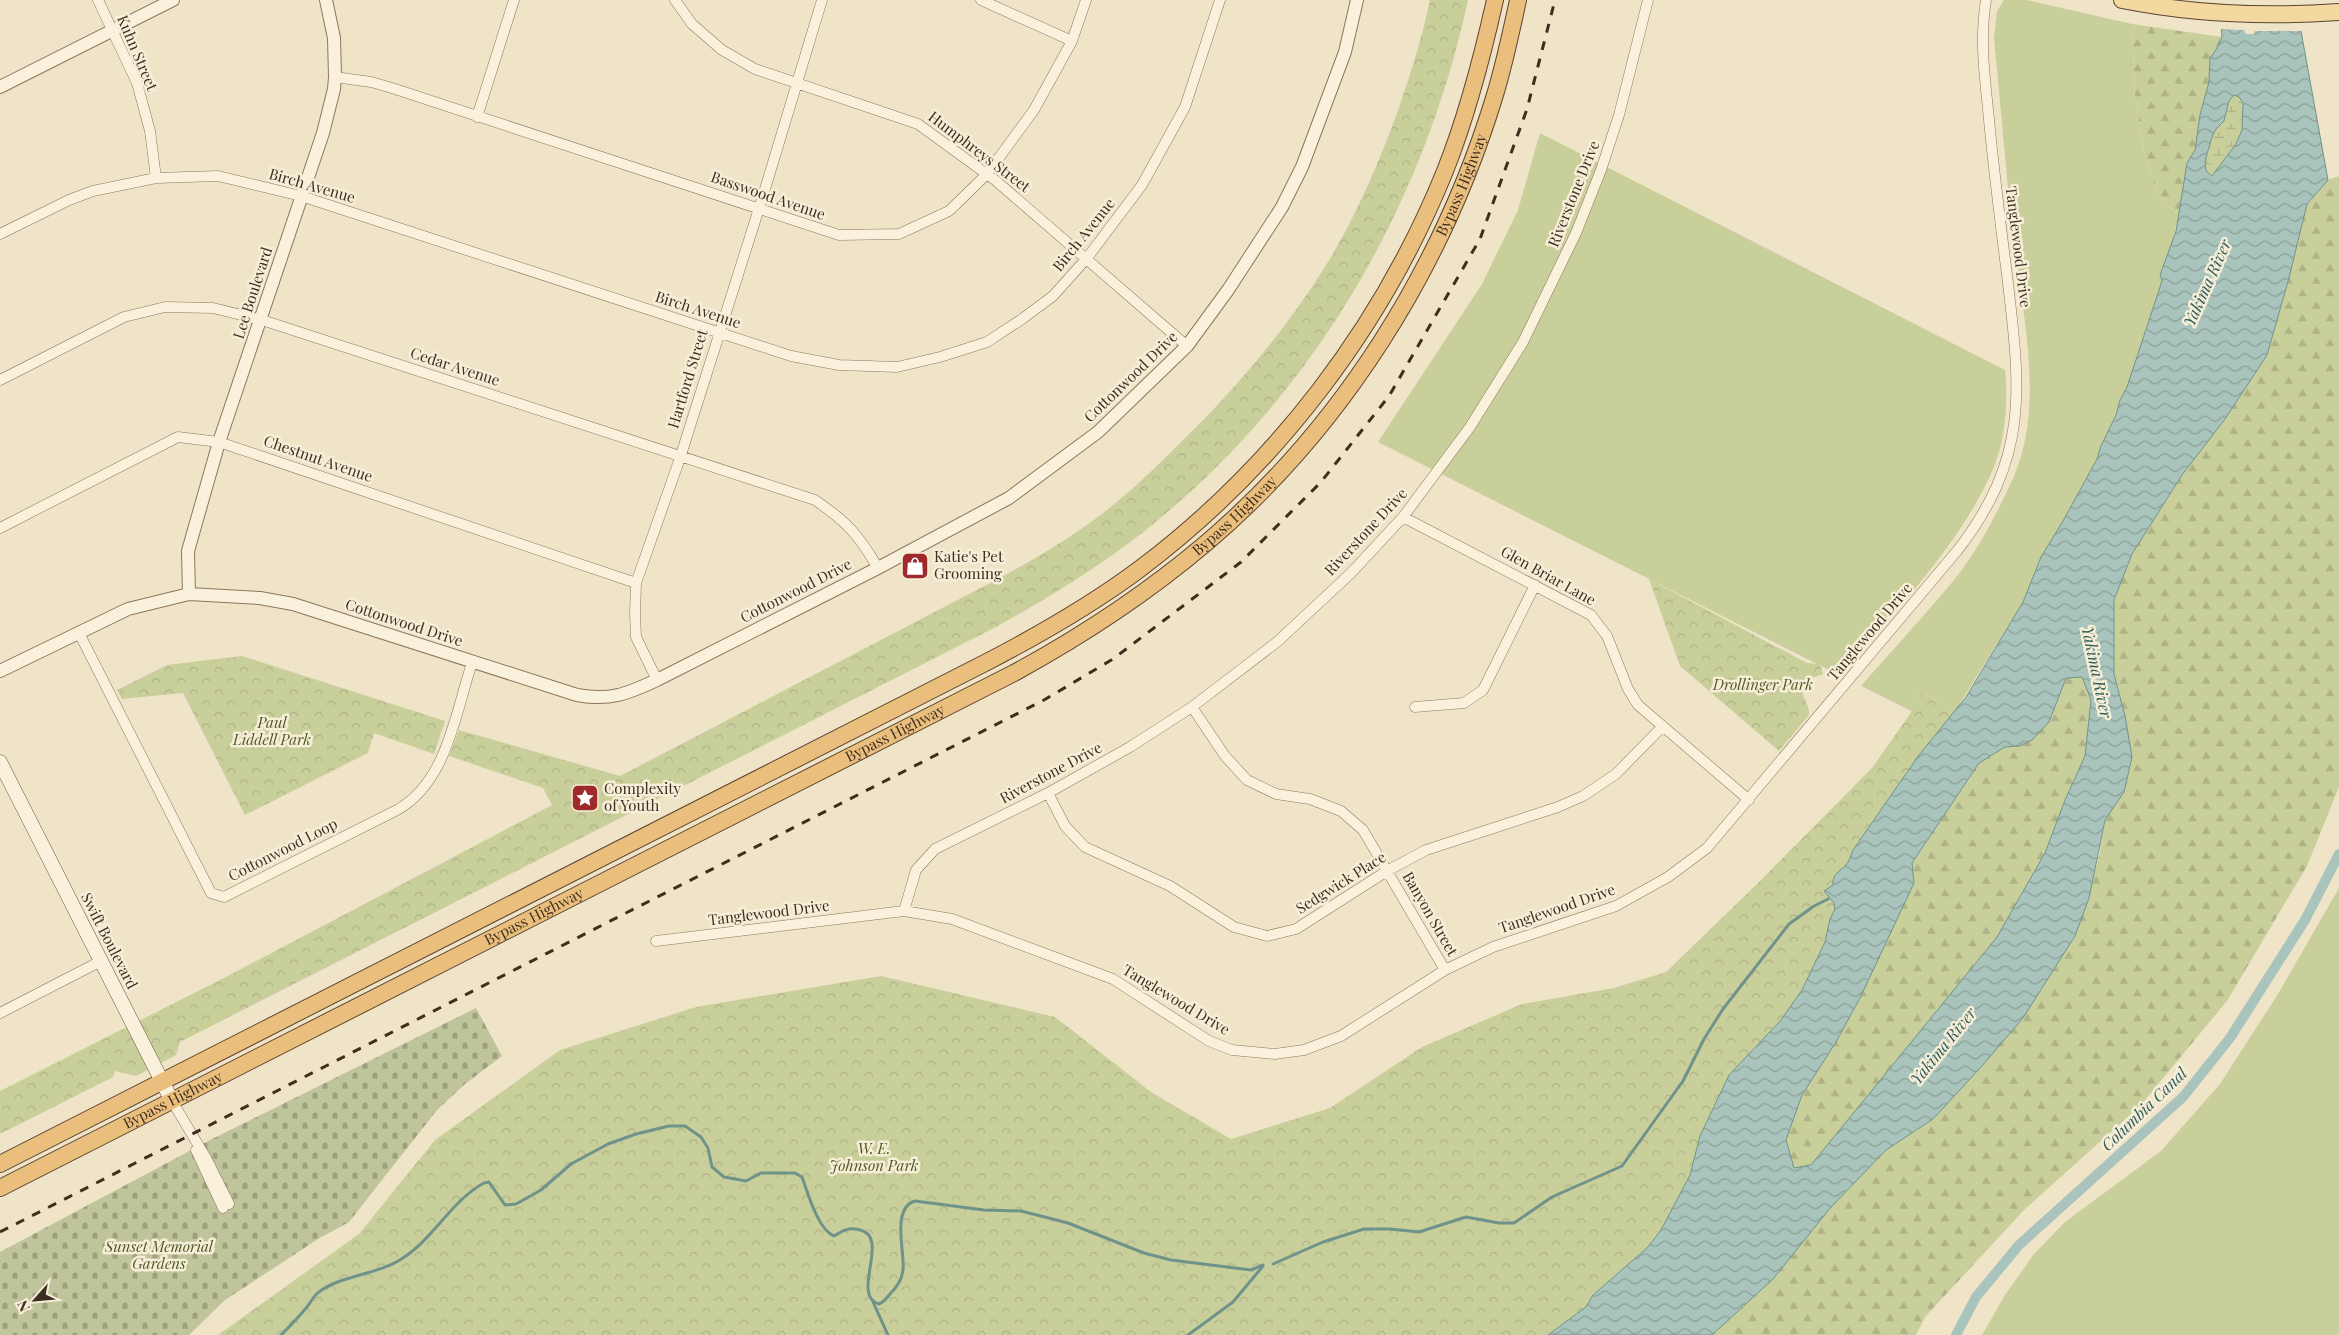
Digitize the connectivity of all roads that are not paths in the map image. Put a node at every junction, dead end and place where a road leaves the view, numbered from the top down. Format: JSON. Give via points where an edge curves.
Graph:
{"nodes":[{"id":1,"x":98,"y":0,"type":"edge"},
{"id":2,"x":173,"y":0,"type":"edge"},
{"id":3,"x":326,"y":0,"type":"edge"},
{"id":4,"x":514,"y":0,"type":"edge"},
{"id":5,"x":675,"y":0,"type":"edge"},
{"id":6,"x":822,"y":0,"type":"edge"},
{"id":7,"x":981,"y":0,"type":"edge"},
{"id":8,"x":1086,"y":0,"type":"edge"},
{"id":9,"x":1220,"y":0,"type":"edge"},
{"id":10,"x":1357,"y":0,"type":"edge"},
{"id":11,"x":1495,"y":0,"type":"edge"},
{"id":12,"x":1518,"y":0,"type":"edge"},
{"id":13,"x":1648,"y":0,"type":"edge"},
{"id":14,"x":1986,"y":0,"type":"edge"},
{"id":15,"x":2122,"y":0,"type":"edge"},
{"id":16,"x":2339,"y":12,"type":"edge"},
{"id":17,"x":113,"y":32,"type":"junction"},
{"id":18,"x":1072,"y":41,"type":"junction"},
{"id":19,"x":335,"y":78,"type":"junction"},
{"id":20,"x":798,"y":84,"type":"junction"},
{"id":21,"x":0,"y":87,"type":"edge"},
{"id":22,"x":477,"y":117,"type":"junction"},
{"id":23,"x":987,"y":174,"type":"junction"},
{"id":24,"x":156,"y":178,"type":"junction"},
{"id":25,"x":301,"y":196,"type":"junction"},
{"id":26,"x":759,"y":208,"type":"junction"},
{"id":27,"x":0,"y":234,"type":"edge"},
{"id":28,"x":1087,"y":258,"type":"junction"},
{"id":29,"x":262,"y":320,"type":"junction"},
{"id":30,"x":719,"y":333,"type":"junction"},
{"id":31,"x":1187,"y":346,"type":"junction"},
{"id":32,"x":0,"y":380,"type":"edge"},
{"id":33,"x":219,"y":442,"type":"junction"},
{"id":34,"x":680,"y":458,"type":"junction"},
{"id":35,"x":1404,"y":517,"type":"junction"},
{"id":36,"x":0,"y":528,"type":"edge"},
{"id":37,"x":878,"y":568,"type":"junction"},
{"id":38,"x":636,"y":583,"type":"junction"},
{"id":39,"x":1535,"y":585,"type":"junction"},
{"id":40,"x":189,"y":594,"type":"junction"},
{"id":41,"x":79,"y":633,"type":"junction"},
{"id":42,"x":472,"y":663,"type":"junction"},
{"id":43,"x":0,"y":672,"type":"edge"},
{"id":44,"x":657,"y":680,"type":"junction"},
{"id":45,"x":1192,"y":707,"type":"junction"},
{"id":46,"x":1415,"y":707,"type":"dead end"},
{"id":47,"x":1663,"y":726,"type":"junction"},
{"id":48,"x":0,"y":762,"type":"edge"},
{"id":49,"x":1048,"y":793,"type":"junction"},
{"id":50,"x":1749,"y":800,"type":"junction"},
{"id":51,"x":1386,"y":870,"type":"junction"},
{"id":52,"x":904,"y":911,"type":"junction"},
{"id":53,"x":656,"y":941,"type":"dead end"},
{"id":54,"x":101,"y":961,"type":"junction"},
{"id":55,"x":1445,"y":970,"type":"junction"},
{"id":56,"x":0,"y":1013,"type":"edge"},
{"id":57,"x":162,"y":1082,"type":"junction"},
{"id":58,"x":172,"y":1101,"type":"junction"},
{"id":59,"x":0,"y":1164,"type":"edge"},
{"id":60,"x":0,"y":1188,"type":"edge"},
{"id":61,"x":226,"y":1206,"type":"dead end"}],
"edges":[{"from":1,"to":17,"type":"street","name":"Kuhn Street"},
{"from":2,"to":17,"type":"street"},
{"from":3,"to":19,"type":"street","name":"Lee Boulevard","via":[[334,38]]},
{"from":4,"to":22,"type":"street"},
{"from":5,"to":20,"type":"street","name":"Humphreys Street","via":[[692,24],[722,50],[755,68]]},
{"from":6,"to":20,"type":"street","name":"Hartford Street"},
{"from":7,"to":18,"type":"street"},
{"from":8,"to":18,"type":"street","name":"Basswood Avenue"},
{"from":9,"to":28,"type":"street","name":"Birch Avenue","via":[[1185,107],[1142,185]]},
{"from":10,"to":31,"type":"street","name":"Cottonwood Drive","via":[[1344,52],[1302,167],[1282,206]]},
{"from":11,"to":57,"type":"highway","name":"Bypass Highway","via":[[1473,90],[1445,171],[1376,309],[1288,430],[1217,504],[1177,538],[1108,591],[1035,637]]},
{"from":12,"to":58,"type":"highway","name":"Bypass Highway","via":[[1495,97],[1474,156],[1418,280],[1364,368],[1325,420],[1248,505],[1206,543],[1118,611],[1014,673]]},
{"from":13,"to":35,"type":"street","name":"Riverstone Drive","via":[[1619,115],[1576,233],[1523,342],[1470,427]]},
{"from":14,"to":50,"type":"street","name":"Tanglewood Drive","via":[[1982,50],[2018,373],[2017,411],[2004,466],[1991,500],[1968,537]]},
{"from":15,"to":16,"type":"main road","via":[[2215,12]]},
{"from":17,"to":21,"type":"street"},
{"from":17,"to":24,"type":"street","name":"Kuhn Street","via":[[139,91],[150,131]]},
{"from":18,"to":23,"type":"street","name":"Basswood Avenue","via":[[1034,110]]},
{"from":19,"to":22,"type":"street","name":"Basswood Avenue","via":[[371,82]]},
{"from":19,"to":25,"type":"street","name":"Lee Boulevard","via":[[323,134]]},
{"from":20,"to":23,"type":"street","name":"Humphreys Street","via":[[918,124]]},
{"from":20,"to":26,"type":"street","name":"Hartford Street"},
{"from":22,"to":26,"type":"street","name":"Basswood Avenue"},
{"from":23,"to":26,"type":"street","name":"Basswood Avenue","via":[[949,212],[899,234],[839,236]]},
{"from":23,"to":28,"type":"street","name":"Humphreys Street"},
{"from":24,"to":25,"type":"street","name":"Birch Avenue","via":[[218,176]]},
{"from":24,"to":27,"type":"street","name":"Birch Avenue","via":[[93,191]]},
{"from":25,"to":29,"type":"street","name":"Lee Boulevard"},
{"from":25,"to":30,"type":"street","name":"Birch Avenue"},
{"from":26,"to":30,"type":"street","name":"Hartford Street"},
{"from":28,"to":30,"type":"street","name":"Birch Avenue","via":[[1053,296],[987,342],[940,358],[897,367],[839,366],[791,356]]},
{"from":28,"to":31,"type":"street","name":"Humphreys Street"},
{"from":29,"to":32,"type":"street","name":"Cedar Avenue","via":[[213,308],[165,307],[124,316]]},
{"from":29,"to":33,"type":"street","name":"Lee Boulevard"},
{"from":29,"to":34,"type":"street","name":"Cedar Avenue"},
{"from":30,"to":34,"type":"street","name":"Hartford Street"},
{"from":31,"to":37,"type":"street","name":"Cottonwood Drive","via":[[1098,432],[1009,498]]},
{"from":33,"to":36,"type":"street","name":"Chestnut Avenue","via":[[178,437]]},
{"from":33,"to":38,"type":"street","name":"Chestnut Avenue"},
{"from":33,"to":40,"type":"street","name":"Lee Boulevard","via":[[188,551]]},
{"from":34,"to":37,"type":"street","name":"Cedar Avenue","via":[[815,500],[841,518],[862,541]]},
{"from":34,"to":38,"type":"street","name":"Hartford Street"},
{"from":35,"to":39,"type":"street","name":"Glen Briar Lane"},
{"from":35,"to":45,"type":"street","name":"Riverstone Drive","via":[[1277,642]]},
{"from":37,"to":44,"type":"street","name":"Cottonwood Drive"},
{"from":38,"to":44,"type":"street","name":"Hartford Street","via":[[636,637]]},
{"from":39,"to":46,"type":"street","via":[[1483,690],[1464,703]]},
{"from":39,"to":47,"type":"street","name":"Glen Briar Lane","via":[[1591,615],[1607,636],[1628,689],[1638,705]]},
{"from":40,"to":41,"type":"street","name":"Cottonwood Drive","via":[[128,609]]},
{"from":40,"to":42,"type":"street","name":"Cottonwood Drive","via":[[260,598],[293,604]]},
{"from":41,"to":42,"type":"street","name":"Cottonwood Loop","via":[[211,893],[224,897],[397,810],[417,796],[434,774]]},
{"from":41,"to":43,"type":"street","name":"Cottonwood Drive"},
{"from":42,"to":44,"type":"street","name":"Cottonwood Drive","via":[[577,696],[594,698],[628,694]]},
{"from":45,"to":49,"type":"street","name":"Riverstone Drive","via":[[1130,747]]},
{"from":45,"to":51,"type":"street","name":"Banyon Street","via":[[1225,756],[1247,780],[1276,794],[1310,798],[1341,810],[1363,830]]},
{"from":47,"to":50,"type":"street","name":"Glen Briar Lane"},
{"from":47,"to":51,"type":"street","name":"Sedgwick Place","via":[[1616,774],[1583,796],[1426,850]]},
{"from":48,"to":54,"type":"main road","name":"Swift Boulevard"},
{"from":49,"to":51,"type":"street","name":"Sedgwick Place","via":[[1065,826],[1085,847],[1170,886],[1234,927],[1267,936],[1296,929]]},
{"from":49,"to":52,"type":"street","name":"Riverstone Drive","via":[[935,849],[916,870]]},
{"from":50,"to":55,"type":"street","name":"Tanglewood Drive","via":[[1707,848],[1668,877],[1616,906],[1493,947]]},
{"from":51,"to":55,"type":"street","name":"Banyon Street"},
{"from":52,"to":53,"type":"street","name":"Tanglewood Drive"},
{"from":52,"to":55,"type":"street","name":"Tanglewood Drive","via":[[952,919],[1114,979],[1209,1041],[1232,1050],[1275,1054],[1323,1044]]},
{"from":54,"to":56,"type":"street"},
{"from":54,"to":57,"type":"main road","name":"Swift Boulevard"},
{"from":57,"to":58,"type":"main road","name":"Swift Boulevard"},
{"from":57,"to":59,"type":"highway","name":"Bypass Highway"},
{"from":58,"to":60,"type":"highway","name":"Bypass Highway"},
{"from":58,"to":61,"type":"street","name":"Swift Boulevard","via":[[200,1162]]}]}
